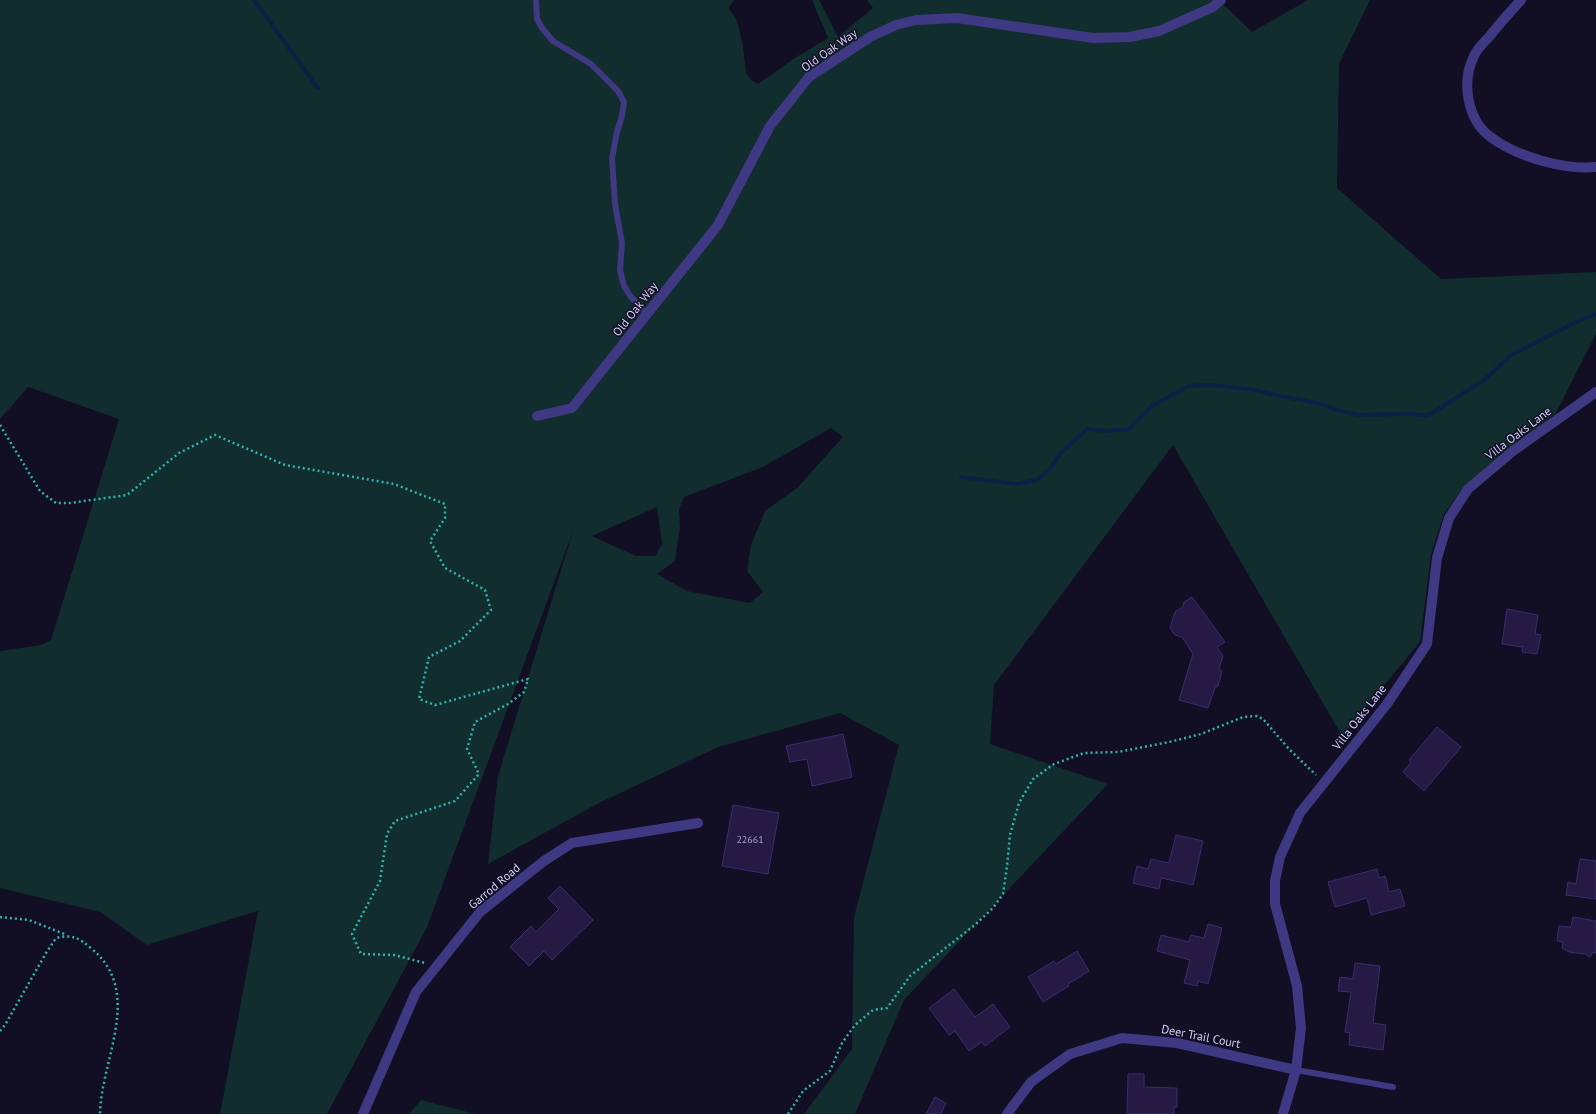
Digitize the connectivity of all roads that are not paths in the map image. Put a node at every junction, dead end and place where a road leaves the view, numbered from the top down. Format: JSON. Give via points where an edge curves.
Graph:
{"nodes":[{"id":1,"x":536,"y":0,"type":"edge"},
{"id":2,"x":1221,"y":0,"type":"edge"},
{"id":3,"x":1521,"y":0,"type":"edge"},
{"id":4,"x":1596,"y":167,"type":"edge"},
{"id":5,"x":647,"y":314,"type":"junction"},
{"id":6,"x":1596,"y":392,"type":"edge"},
{"id":7,"x":537,"y":416,"type":"dead end"},
{"id":8,"x":698,"y":823,"type":"dead end"},
{"id":9,"x":1296,"y":1070,"type":"junction"},
{"id":10,"x":1393,"y":1087,"type":"dead end"},
{"id":11,"x":363,"y":1114,"type":"edge"},
{"id":12,"x":1007,"y":1114,"type":"edge"},
{"id":13,"x":1283,"y":1114,"type":"edge"}],
"edges":[{"from":1,"to":5,"type":"lane","via":[[537,18],[553,41],[591,64],[618,91],[624,102],[612,158],[615,204],[622,243],[620,270],[624,286]]},
{"from":2,"to":5,"type":"street","name":"Old Oak Way","via":[[1213,7],[1159,31],[1130,37],[1093,38],[957,18],[916,20],[896,25],[870,38],[809,77],[794,95],[770,126],[718,224]]},
{"from":3,"to":4,"type":"street","via":[[1474,55],[1467,86],[1471,110],[1491,138],[1507,147],[1534,158],[1565,166]]},
{"from":5,"to":7,"type":"street","name":"Old Oak Way","via":[[572,408]]},
{"from":6,"to":9,"type":"street","name":"Villa Oaks Lane","via":[[1513,452],[1468,489],[1450,518],[1437,558],[1427,644],[1387,704],[1300,813],[1280,857],[1275,881],[1275,904],[1298,986],[1301,1028]]},
{"from":8,"to":11,"type":"street","name":"Garrod Road","via":[[572,843],[544,861],[480,912],[416,992]]},
{"from":9,"to":10,"type":"lane"},
{"from":9,"to":12,"type":"street","name":"Deer Trail Court","via":[[1177,1042],[1122,1038],[1070,1054],[1031,1082]]},
{"from":9,"to":13,"type":"street","name":"Villa Oaks Lane"}]}
